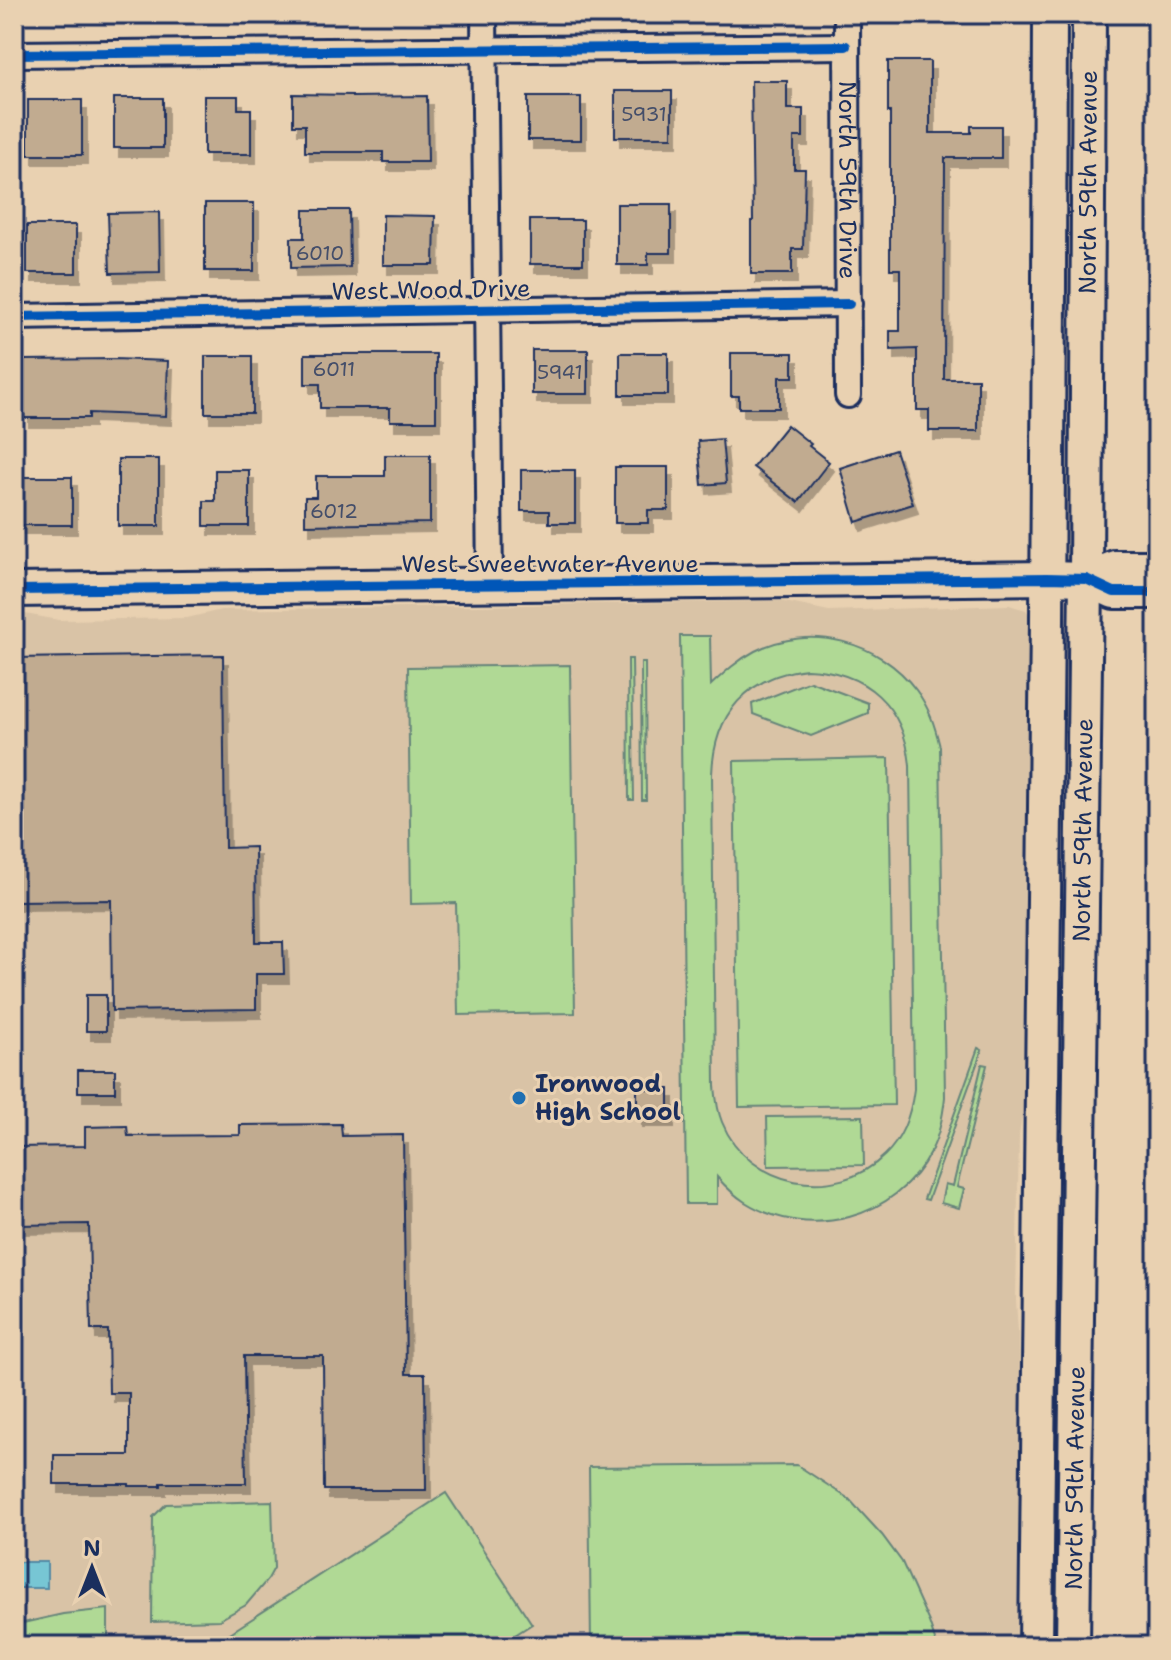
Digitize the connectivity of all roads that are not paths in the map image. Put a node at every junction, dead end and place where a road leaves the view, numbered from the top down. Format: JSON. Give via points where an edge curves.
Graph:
{"nodes":[{"id":1,"x":484,"y":14,"type":"edge"},
{"id":2,"x":847,"y":14,"type":"edge"},
{"id":3,"x":1050,"y":14,"type":"edge"},
{"id":4,"x":1089,"y":14,"type":"edge"},
{"id":5,"x":846,"y":46,"type":"junction"},
{"id":6,"x":485,"y":49,"type":"junction"},
{"id":7,"x":14,"y":54,"type":"edge"},
{"id":8,"x":849,"y":304,"type":"junction"},
{"id":9,"x":488,"y":309,"type":"junction"},
{"id":10,"x":14,"y":317,"type":"edge"},
{"id":11,"x":848,"y":395,"type":"dead end"},
{"id":12,"x":1157,"y":567,"type":"edge"},
{"id":13,"x":1047,"y":578,"type":"junction"},
{"id":14,"x":1086,"y":579,"type":"junction"},
{"id":15,"x":490,"y":584,"type":"junction"},
{"id":16,"x":14,"y":590,"type":"edge"},
{"id":17,"x":1157,"y":592,"type":"edge"},
{"id":18,"x":1039,"y":1244,"type":"junction"},
{"id":19,"x":1077,"y":1310,"type":"junction"},
{"id":20,"x":1036,"y":1646,"type":"edge"},
{"id":21,"x":1073,"y":1646,"type":"edge"}],
"edges":[{"from":1,"to":6,"type":"street"},
{"from":2,"to":5,"type":"street","name":"North 59th Drive"},
{"from":3,"to":13,"type":"main road","name":"North 59th Avenue"},
{"from":4,"to":14,"type":"main road","name":"North 59th Avenue"},
{"from":5,"to":6,"type":"street"},
{"from":5,"to":8,"type":"street","name":"North 59th Drive"},
{"from":6,"to":7,"type":"street"},
{"from":6,"to":9,"type":"street"},
{"from":8,"to":9,"type":"street","name":"West Wood Drive"},
{"from":8,"to":11,"type":"street","name":"North 59th Drive"},
{"from":9,"to":10,"type":"street","name":"West Wood Drive"},
{"from":9,"to":15,"type":"street"},
{"from":12,"to":14,"type":"main road","via":[[1115,567]]},
{"from":13,"to":14,"type":"main road","name":"West Sweetwater Avenue"},
{"from":13,"to":15,"type":"main road","name":"West Sweetwater Avenue"},
{"from":13,"to":18,"type":"main road","name":"North 59th Avenue"},
{"from":14,"to":17,"type":"main road","via":[[1114,592]]},
{"from":14,"to":19,"type":"main road","name":"North 59th Avenue"},
{"from":15,"to":16,"type":"main road","name":"West Sweetwater Avenue"},
{"from":18,"to":19,"type":"main road","via":[[1063,1271]]},
{"from":18,"to":20,"type":"main road","name":"North 59th Avenue"},
{"from":19,"to":21,"type":"main road","name":"North 59th Avenue"}]}
